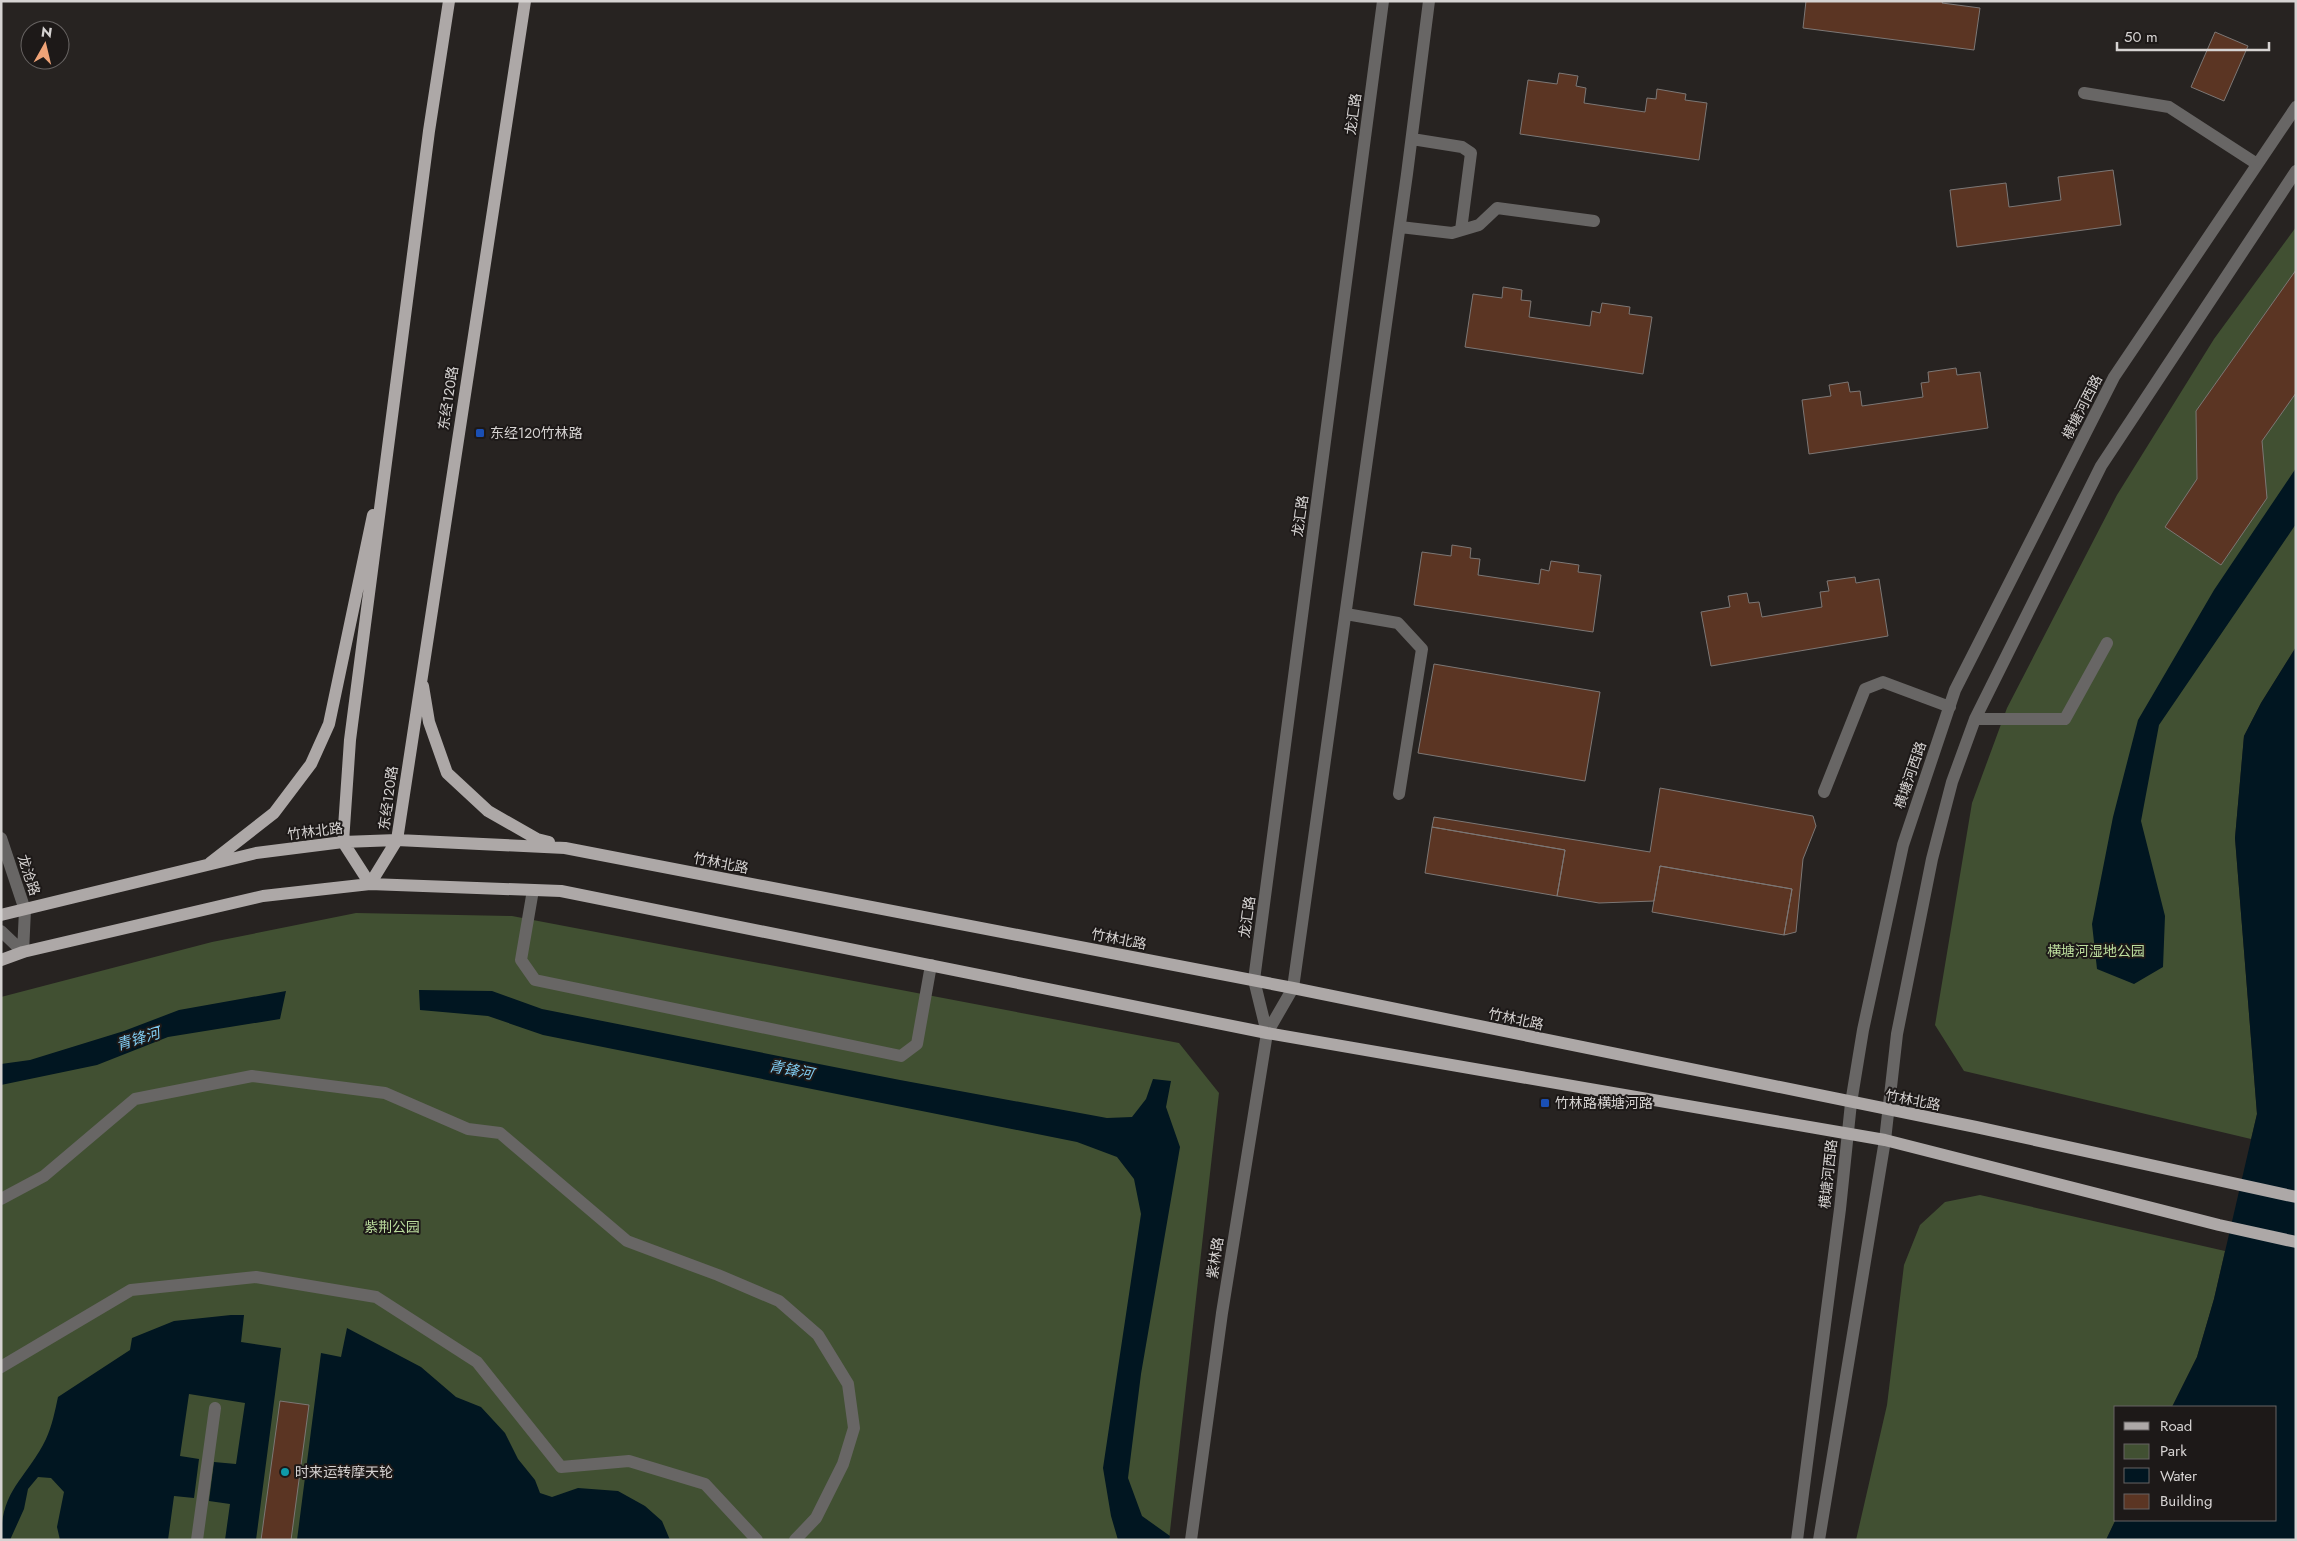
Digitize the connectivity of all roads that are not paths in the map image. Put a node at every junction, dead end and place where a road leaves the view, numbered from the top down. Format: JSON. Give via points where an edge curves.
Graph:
{"nodes":[{"id":1,"x":449,"y":1,"type":"edge"},
{"id":2,"x":525,"y":1,"type":"edge"},
{"id":3,"x":1383,"y":1,"type":"edge"},
{"id":4,"x":1429,"y":1,"type":"edge"},
{"id":5,"x":2084,"y":93,"type":"dead end"},
{"id":6,"x":2296,"y":107,"type":"edge"},
{"id":7,"x":1412,"y":139,"type":"junction"},
{"id":8,"x":2257,"y":164,"type":"junction"},
{"id":9,"x":2296,"y":171,"type":"edge"},
{"id":10,"x":1594,"y":221,"type":"dead end"},
{"id":11,"x":1400,"y":227,"type":"junction"},
{"id":12,"x":1461,"y":230,"type":"junction"},
{"id":13,"x":393,"y":424,"type":"junction"},
{"id":14,"x":1346,"y":614,"type":"junction"},
{"id":15,"x":2107,"y":643,"type":"dead end"},
{"id":16,"x":421,"y":676,"type":"junction"},
{"id":17,"x":1950,"y":707,"type":"junction"},
{"id":18,"x":1975,"y":719,"type":"junction"},
{"id":19,"x":1824,"y":792,"type":"dead end"},
{"id":20,"x":1399,"y":794,"type":"dead end"},
{"id":21,"x":1,"y":838,"type":"edge"},
{"id":22,"x":396,"y":840,"type":"junction"},
{"id":23,"x":343,"y":842,"type":"junction"},
{"id":24,"x":207,"y":866,"type":"junction"},
{"id":25,"x":666,"y":868,"type":"junction"},
{"id":26,"x":370,"y":884,"type":"junction"},
{"id":27,"x":534,"y":890,"type":"junction"},
{"id":28,"x":25,"y":910,"type":"junction"},
{"id":29,"x":1,"y":915,"type":"edge"},
{"id":30,"x":1,"y":930,"type":"edge"},
{"id":31,"x":23,"y":952,"type":"junction"},
{"id":32,"x":1,"y":960,"type":"edge"},
{"id":33,"x":931,"y":966,"type":"junction"},
{"id":34,"x":1254,"y":980,"type":"junction"},
{"id":35,"x":1293,"y":988,"type":"junction"},
{"id":36,"x":1267,"y":1033,"type":"junction"},
{"id":37,"x":1851,"y":1103,"type":"junction"},
{"id":38,"x":1888,"y":1110,"type":"junction"},
{"id":39,"x":1847,"y":1135,"type":"junction"},
{"id":40,"x":1885,"y":1140,"type":"junction"},
{"id":41,"x":2296,"y":1197,"type":"edge"},
{"id":42,"x":1,"y":1198,"type":"edge"},
{"id":43,"x":2296,"y":1242,"type":"edge"},
{"id":44,"x":1,"y":1367,"type":"edge"},
{"id":45,"x":215,"y":1408,"type":"dead end"},
{"id":46,"x":196,"y":1540,"type":"edge"},
{"id":47,"x":756,"y":1540,"type":"edge"},
{"id":48,"x":795,"y":1540,"type":"edge"},
{"id":49,"x":1191,"y":1540,"type":"edge"},
{"id":50,"x":1797,"y":1540,"type":"edge"},
{"id":51,"x":1819,"y":1540,"type":"edge"}],
"edges":[{"from":1,"to":13,"type":"main road","via":[[429,131]]},
{"from":2,"to":16,"type":"main road","name":"东经120路"},
{"from":3,"to":34,"type":"street","name":"龙汇路"},
{"from":4,"to":7,"type":"street"},
{"from":5,"to":8,"type":"street","via":[[2169,107]]},
{"from":6,"to":8,"type":"street","name":"横塘河西路"},
{"from":7,"to":11,"type":"street"},
{"from":7,"to":12,"type":"street","via":[[1462,147],[1471,153]]},
{"from":8,"to":17,"type":"street","name":"横塘河西路","via":[[2114,377],[1955,690]]},
{"from":9,"to":18,"type":"street","via":[[2101,466]]},
{"from":10,"to":12,"type":"street","via":[[1497,208],[1479,225]]},
{"from":11,"to":12,"type":"street","via":[[1452,233]]},
{"from":11,"to":14,"type":"street"},
{"from":13,"to":23,"type":"main road","via":[[350,740]]},
{"from":13,"to":24,"type":"main road","via":[[329,724],[311,764],[274,813]]},
{"from":14,"to":20,"type":"street","via":[[1398,623],[1422,649]]},
{"from":14,"to":35,"type":"street"},
{"from":15,"to":18,"type":"street","via":[[2065,719]]},
{"from":16,"to":22,"type":"main road","name":"东经120路"},
{"from":16,"to":25,"type":"main road","via":[[429,722],[447,773],[488,811],[537,839]]},
{"from":17,"to":19,"type":"street","via":[[1883,682],[1865,689]]},
{"from":17,"to":37,"type":"street","name":"横塘河西路","via":[[1902,845],[1862,1030]]},
{"from":18,"to":38,"type":"street","via":[[1952,782],[1932,859],[1897,1034]]},
{"from":21,"to":28,"type":"street","name":"龙沧路"},
{"from":22,"to":23,"type":"main road","name":"竹林北路"},
{"from":22,"to":25,"type":"main road","name":"竹林北路","via":[[564,848]]},
{"from":22,"to":26,"type":"main road","name":"东经120路"},
{"from":23,"to":24,"type":"main road","name":"竹林北路","via":[[256,853]]},
{"from":23,"to":26,"type":"main road"},
{"from":24,"to":28,"type":"main road","name":"竹林北路"},
{"from":25,"to":34,"type":"main road","name":"竹林北路"},
{"from":26,"to":27,"type":"main road"},
{"from":26,"to":31,"type":"main road","via":[[263,896]]},
{"from":27,"to":33,"type":"main road","via":[[561,891]]},
{"from":27,"to":33,"type":"street","via":[[521,960],[535,980],[901,1056],[917,1044]]},
{"from":28,"to":29,"type":"main road","name":"竹林北路"},
{"from":28,"to":31,"type":"street","name":"龙沧路"},
{"from":30,"to":31,"type":"street"},
{"from":31,"to":32,"type":"main road"},
{"from":33,"to":36,"type":"main road"},
{"from":34,"to":35,"type":"main road","name":"竹林北路"},
{"from":34,"to":36,"type":"street","name":"龙汇路"},
{"from":35,"to":36,"type":"street","name":"紫林路"},
{"from":35,"to":37,"type":"main road","name":"竹林北路"},
{"from":36,"to":39,"type":"main road"},
{"from":36,"to":49,"type":"street","name":"紫林路","via":[[1222,1313]]},
{"from":37,"to":38,"type":"main road","name":"竹林北路"},
{"from":37,"to":39,"type":"street","name":"横塘河西路"},
{"from":38,"to":40,"type":"street"},
{"from":38,"to":41,"type":"main road","name":"竹林北路"},
{"from":39,"to":40,"type":"main road"},
{"from":39,"to":50,"type":"street","name":"横塘河西路"},
{"from":40,"to":43,"type":"main road"},
{"from":40,"to":51,"type":"street"},
{"from":42,"to":48,"type":"street","via":[[44,1176],[135,1099],[252,1076],[386,1093],[468,1130],[500,1133],[627,1241],[718,1274],[779,1301],[818,1335],[848,1384],[854,1428],[843,1464],[816,1518]]},
{"from":44,"to":47,"type":"street","via":[[131,1290],[256,1277],[376,1297],[477,1362],[561,1467],[629,1461],[705,1484]]},
{"from":45,"to":46,"type":"street"}]}
